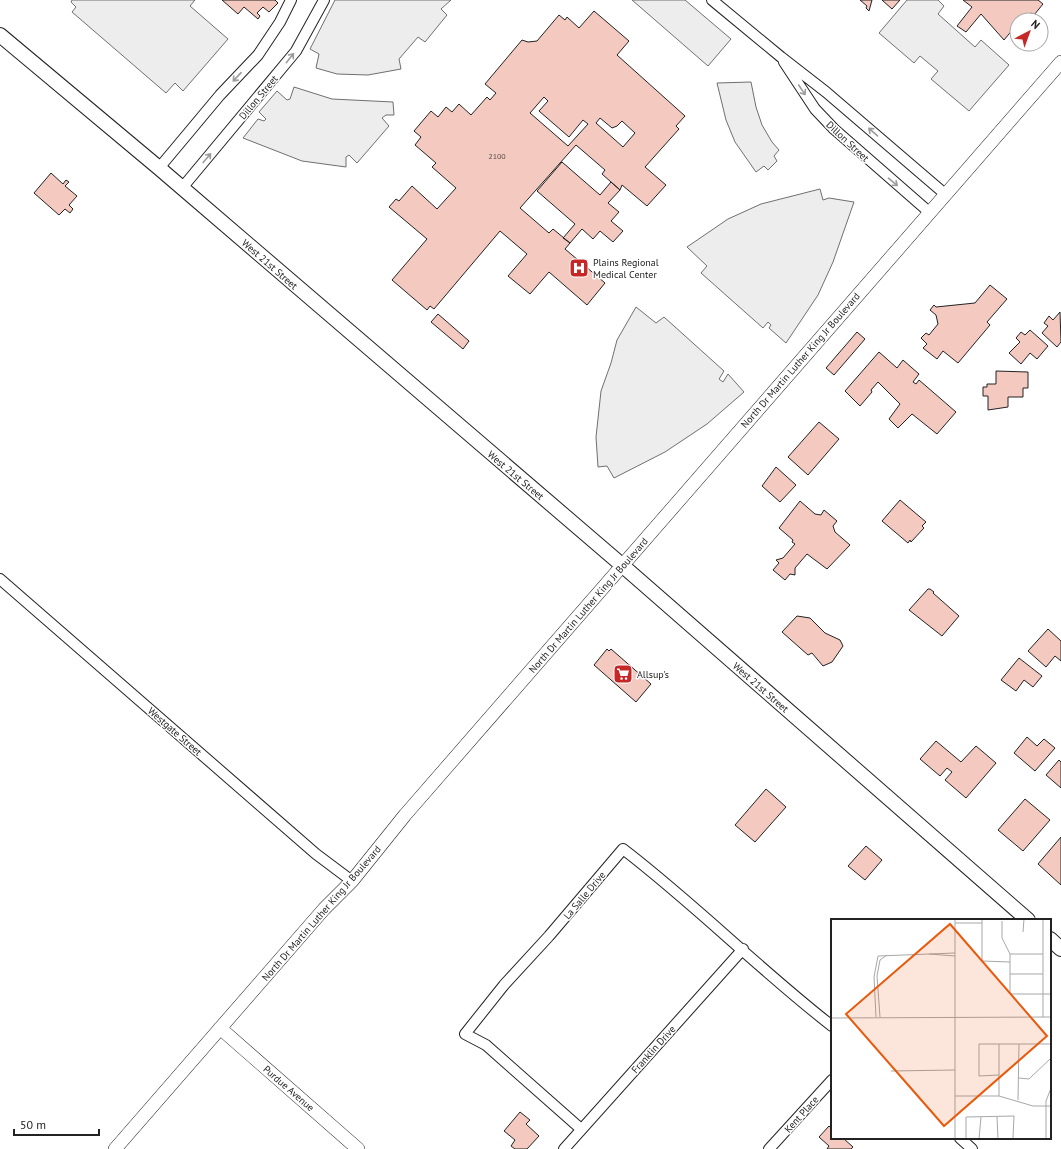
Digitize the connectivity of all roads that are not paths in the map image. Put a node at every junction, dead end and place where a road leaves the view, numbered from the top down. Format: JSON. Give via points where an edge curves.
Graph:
{"nodes":[{"id":1,"x":291,"y":0,"type":"edge"},
{"id":2,"x":324,"y":0,"type":"edge"},
{"id":3,"x":712,"y":0,"type":"edge"},
{"id":4,"x":0,"y":35,"type":"edge"},
{"id":5,"x":781,"y":57,"type":"junction"},
{"id":6,"x":1061,"y":62,"type":"edge"},
{"id":7,"x":159,"y":168,"type":"junction"},
{"id":8,"x":182,"y":188,"type":"junction"},
{"id":9,"x":945,"y":194,"type":"junction"},
{"id":10,"x":929,"y":212,"type":"junction"},
{"id":11,"x":622,"y":566,"type":"junction"},
{"id":12,"x":0,"y":579,"type":"edge"},
{"id":13,"x":352,"y":882,"type":"junction"},
{"id":14,"x":1027,"y":919,"type":"edge"},
{"id":15,"x":1051,"y":940,"type":"edge"},
{"id":16,"x":743,"y":949,"type":"junction"},
{"id":17,"x":1061,"y":949,"type":"edge"},
{"id":18,"x":831,"y":1025,"type":"edge"},
{"id":19,"x":220,"y":1028,"type":"junction"},
{"id":20,"x":831,"y":1081,"type":"edge"},
{"id":21,"x":582,"y":1129,"type":"junction"},
{"id":22,"x":961,"y":1139,"type":"edge"},
{"id":23,"x":115,"y":1149,"type":"edge"},
{"id":24,"x":358,"y":1149,"type":"edge"},
{"id":25,"x":564,"y":1149,"type":"edge"},
{"id":26,"x":769,"y":1149,"type":"edge"},
{"id":27,"x":972,"y":1149,"type":"edge"}],
"edges":[{"from":1,"to":7,"type":"street","one_way":true,"via":[[258,55],[220,95]]},
{"from":8,"to":2,"type":"street","name":"Dillon Street","one_way":true,"via":[[296,51]]},
{"from":3,"to":5,"type":"street","name":"Dillon Street"},
{"from":4,"to":7,"type":"main road","name":"West 21st Street"},
{"from":9,"to":5,"type":"street","name":"Dillon Street","one_way":true},
{"from":5,"to":10,"type":"street","name":"Dillon Street","one_way":true,"via":[[815,109],[834,129]]},
{"from":6,"to":9,"type":"street","name":"North Dr Martin Luther King Jr Boulevard"},
{"from":7,"to":8,"type":"main road","name":"West 21st Street"},
{"from":8,"to":11,"type":"main road","name":"West 21st Street"},
{"from":9,"to":10,"type":"street","name":"North Dr Martin Luther King Jr Boulevard"},
{"from":10,"to":11,"type":"street","name":"North Dr Martin Luther King Jr Boulevard"},
{"from":11,"to":13,"type":"street","name":"North Dr Martin Luther King Jr Boulevard","via":[[406,815]]},
{"from":11,"to":14,"type":"main road","name":"West 21st Street"},
{"from":12,"to":13,"type":"street","name":"Westgate Street","via":[[316,854]]},
{"from":13,"to":19,"type":"street","name":"North Dr Martin Luther King Jr Boulevard","via":[[324,909]]},
{"from":15,"to":17,"type":"main road"},
{"from":16,"to":18,"type":"street","name":"La Salle Drive"},
{"from":16,"to":21,"type":"street","name":"Franklin Drive"},
{"from":16,"to":21,"type":"street","name":"La Salle Drive","via":[[623,849],[550,936],[504,985],[465,1034],[486,1045]]},
{"from":19,"to":23,"type":"street","name":"North Dr Martin Luther King Jr Boulevard"},
{"from":19,"to":24,"type":"street","name":"Purdue Avenue"},
{"from":20,"to":26,"type":"street","name":"Kent Place"},
{"from":21,"to":25,"type":"street","name":"Franklin Drive"},
{"from":22,"to":27,"type":"street"}]}
